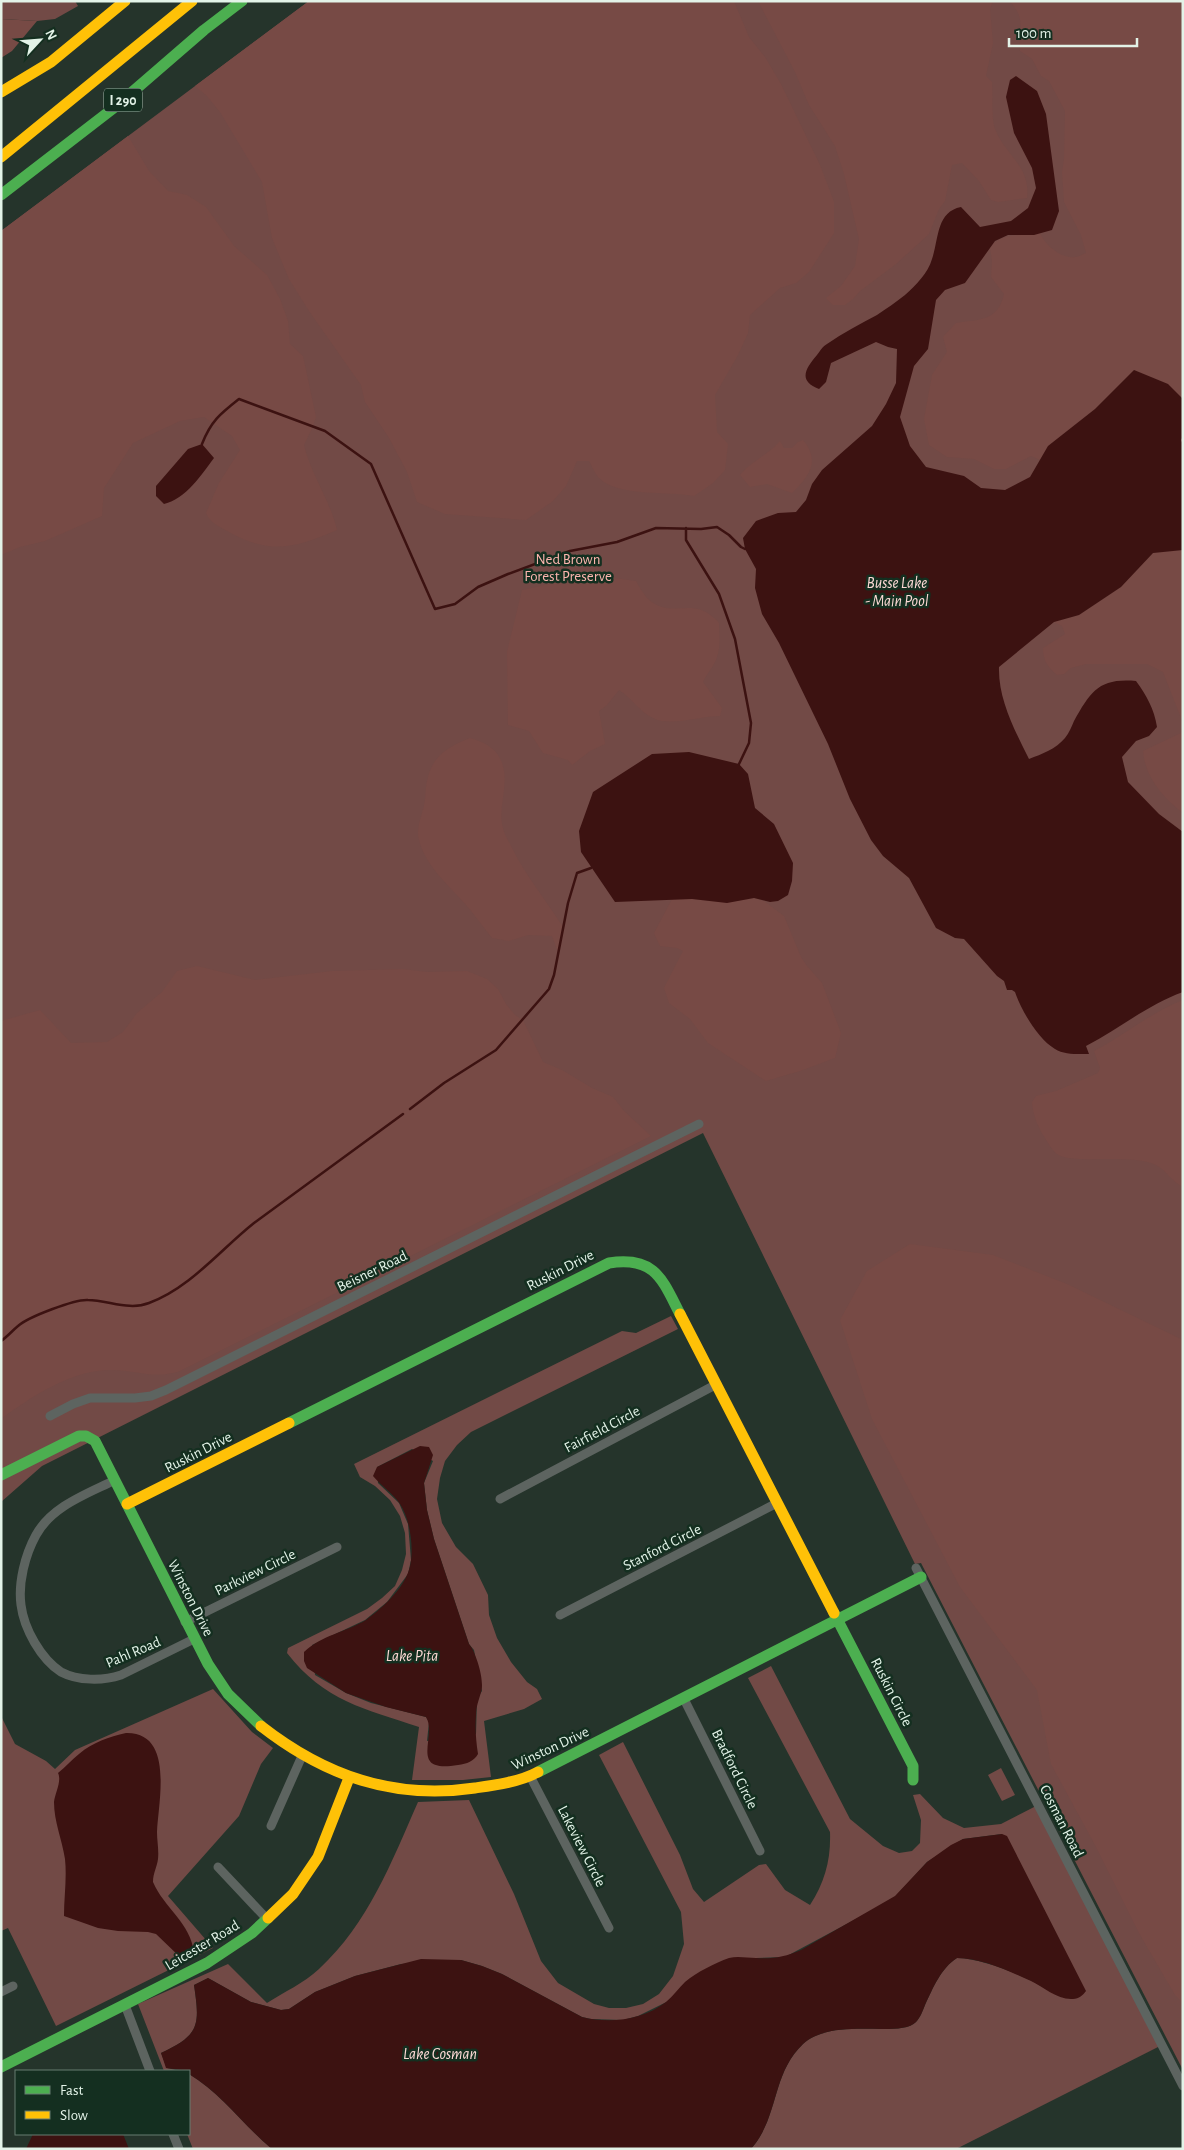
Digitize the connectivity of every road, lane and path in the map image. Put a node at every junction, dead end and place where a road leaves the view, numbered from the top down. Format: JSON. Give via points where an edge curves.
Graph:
{"nodes":[{"id":1,"x":126,"y":1,"type":"edge"},
{"id":2,"x":192,"y":1,"type":"edge"},
{"id":3,"x":242,"y":1,"type":"edge"},
{"id":4,"x":1,"y":92,"type":"edge"},
{"id":5,"x":1,"y":157,"type":"edge"},
{"id":6,"x":1,"y":195,"type":"edge"},
{"id":7,"x":699,"y":1124,"type":"dead end"},
{"id":8,"x":717,"y":1384,"type":"junction"},
{"id":9,"x":50,"y":1416,"type":"dead end"},
{"id":10,"x":1,"y":1475,"type":"edge"},
{"id":11,"x":116,"y":1480,"type":"junction"},
{"id":12,"x":500,"y":1499,"type":"dead end"},
{"id":13,"x":777,"y":1503,"type":"junction"},
{"id":14,"x":127,"y":1504,"type":"junction"},
{"id":15,"x":337,"y":1547,"type":"dead end"},
{"id":16,"x":918,"y":1572,"type":"joint"},
{"id":17,"x":560,"y":1615,"type":"dead end"},
{"id":18,"x":839,"y":1620,"type":"junction"},
{"id":19,"x":185,"y":1622,"type":"junction"},
{"id":20,"x":194,"y":1639,"type":"junction"},
{"id":21,"x":684,"y":1699,"type":"junction"},
{"id":22,"x":302,"y":1756,"type":"junction"},
{"id":23,"x":530,"y":1776,"type":"junction"},
{"id":24,"x":349,"y":1778,"type":"junction"},
{"id":25,"x":913,"y":1780,"type":"dead end"},
{"id":26,"x":271,"y":1826,"type":"dead end"},
{"id":27,"x":760,"y":1851,"type":"dead end"},
{"id":28,"x":218,"y":1867,"type":"dead end"},
{"id":29,"x":267,"y":1919,"type":"junction"},
{"id":30,"x":609,"y":1928,"type":"dead end"},
{"id":31,"x":13,"y":1986,"type":"dead end"},
{"id":32,"x":1,"y":1992,"type":"edge"},
{"id":33,"x":125,"y":2005,"type":"junction"},
{"id":34,"x":1,"y":2067,"type":"edge"},
{"id":35,"x":150,"y":2070,"type":"edge"},
{"id":36,"x":1183,"y":2086,"type":"edge"},
{"id":37,"x":173,"y":2135,"type":"edge"},
{"id":38,"x":179,"y":2149,"type":"edge"}],
"edges":[{"from":1,"to":4,"type":"main road","via":[[50,62]]},
{"from":2,"to":5,"type":"main road","number":"I 290"},
{"from":3,"to":6,"type":"main road","number":"I 290"},
{"from":7,"to":9,"type":"street","name":"Beisner Road","via":[[166,1390],[135,1398],[90,1398]]},
{"from":8,"to":12,"type":"street","name":"Fairfield Circle"},
{"from":8,"to":13,"type":"main road","name":"Ruskin Drive"},
{"from":8,"to":14,"type":"main road","name":"Ruskin Drive","via":[[661,1276],[652,1268],[624,1260],[600,1267]]},
{"from":10,"to":11,"type":"main road","name":"Winston Drive","via":[[79,1436],[86,1436],[96,1441]]},
{"from":11,"to":14,"type":"main road","name":"Winston Drive"},
{"from":11,"to":20,"type":"street","name":"Pahl Road","via":[[64,1506],[36,1534],[22,1576],[21,1604],[37,1646],[62,1672],[80,1678],[110,1679]]},
{"from":13,"to":17,"type":"street","name":"Stanford Circle"},
{"from":13,"to":18,"type":"main road","name":"Ruskin Drive"},
{"from":14,"to":19,"type":"main road","name":"Winston Drive"},
{"from":15,"to":19,"type":"street","name":"Parkview Circle"},
{"from":16,"to":18,"type":"main road","name":"Winston Drive"},
{"from":16,"to":36,"type":"street","name":"Cosman Road"},
{"from":18,"to":21,"type":"main road","name":"Winston Drive"},
{"from":18,"to":25,"type":"main road","name":"Ruskin Circle","via":[[913,1766]]},
{"from":19,"to":20,"type":"main road","name":"Winston Drive"},
{"from":20,"to":22,"type":"main road","name":"Winston Drive","via":[[224,1689],[244,1711],[272,1736]]},
{"from":21,"to":23,"type":"main road","name":"Winston Drive"},
{"from":21,"to":27,"type":"street","name":"Bradford Circle"},
{"from":22,"to":24,"type":"main road","name":"Winston Drive"},
{"from":22,"to":26,"type":"street"},
{"from":23,"to":24,"type":"main road","name":"Winston Drive","via":[[492,1788],[424,1792]]},
{"from":23,"to":30,"type":"street","name":"Lakeview Circle"},
{"from":24,"to":29,"type":"main road","name":"Leicester Road","via":[[318,1857],[292,1894]]},
{"from":28,"to":29,"type":"street"},
{"from":29,"to":33,"type":"main road","name":"Leicester Road","via":[[226,1951]]},
{"from":31,"to":32,"type":"street"},
{"from":33,"to":34,"type":"main road","name":"Leicester Road"},
{"from":33,"to":35,"type":"street"},
{"from":37,"to":38,"type":"street"}]}
